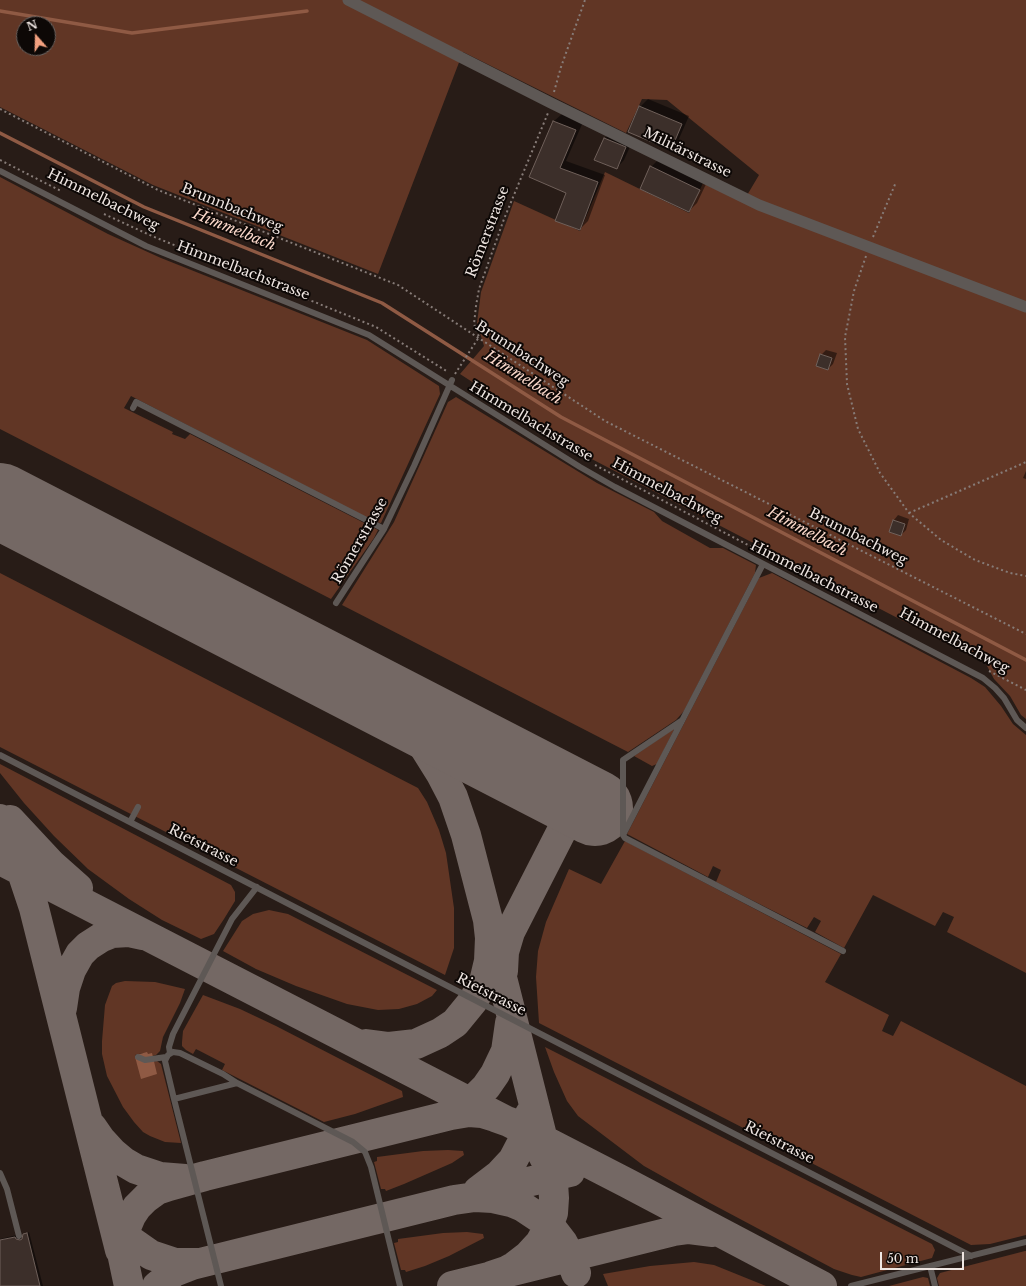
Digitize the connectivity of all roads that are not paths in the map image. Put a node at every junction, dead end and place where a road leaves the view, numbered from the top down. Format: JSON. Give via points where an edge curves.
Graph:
{"nodes":[{"id":1,"x":348,"y":0,"type":"edge"},
{"id":2,"x":0,"y":171,"type":"edge"},
{"id":3,"x":1026,"y":307,"type":"edge"},
{"id":4,"x":451,"y":381,"type":"junction"},
{"id":5,"x":133,"y":408,"type":"dead end"},
{"id":6,"x":181,"y":425,"type":"junction"},
{"id":7,"x":178,"y":432,"type":"dead end"},
{"id":8,"x":384,"y":529,"type":"junction"},
{"id":9,"x":763,"y":564,"type":"junction"},
{"id":10,"x":336,"y":603,"type":"dead end"},
{"id":11,"x":681,"y":721,"type":"junction"},
{"id":12,"x":1026,"y":728,"type":"edge"},
{"id":13,"x":0,"y":755,"type":"edge"},
{"id":14,"x":138,"y":807,"type":"dead end"},
{"id":15,"x":130,"y":822,"type":"junction"},
{"id":16,"x":623,"y":835,"type":"junction"},
{"id":17,"x":257,"y":887,"type":"junction"},
{"id":18,"x":843,"y":951,"type":"dead end"},
{"id":19,"x":168,"y":1055,"type":"junction"},
{"id":20,"x":138,"y":1057,"type":"dead end"},
{"id":21,"x":237,"y":1083,"type":"junction"},
{"id":22,"x":174,"y":1099,"type":"junction"},
{"id":23,"x":0,"y":1173,"type":"edge"},
{"id":24,"x":18,"y":1236,"type":"dead end"},
{"id":25,"x":1026,"y":1242,"type":"edge"},
{"id":26,"x":972,"y":1256,"type":"junction"},
{"id":27,"x":930,"y":1266,"type":"junction"},
{"id":28,"x":221,"y":1286,"type":"edge"},
{"id":29,"x":400,"y":1286,"type":"edge"},
{"id":30,"x":851,"y":1286,"type":"edge"},
{"id":31,"x":935,"y":1286,"type":"edge"}],
"edges":[{"from":1,"to":3,"type":"street","name":"Militärstrasse","via":[[759,205]]},
{"from":2,"to":4,"type":"lane","name":"Himmelbachstrasse","via":[[146,246],[368,335]]},
{"from":4,"to":8,"type":"lane","name":"Römerstrasse"},
{"from":4,"to":9,"type":"lane","name":"Himmelbachstrasse","via":[[592,473]]},
{"from":5,"to":6,"type":"lane","via":[[136,402]]},
{"from":6,"to":7,"type":"lane"},
{"from":6,"to":8,"type":"lane"},
{"from":8,"to":10,"type":"lane","name":"Römerstrasse"},
{"from":9,"to":11,"type":"lane"},
{"from":9,"to":12,"type":"lane","name":"Himmelbachstrasse","via":[[983,678],[1004,698],[1017,720]]},
{"from":11,"to":16,"type":"lane"},
{"from":11,"to":16,"type":"lane","via":[[623,760]]},
{"from":13,"to":15,"type":"lane","name":"Rietstrasse"},
{"from":14,"to":15,"type":"lane"},
{"from":15,"to":17,"type":"lane","name":"Rietstrasse"},
{"from":16,"to":18,"type":"lane"},
{"from":17,"to":19,"type":"lane","via":[[232,919],[173,1034]]},
{"from":17,"to":26,"type":"lane","name":"Rietstrasse"},
{"from":19,"to":20,"type":"lane","via":[[145,1060]]},
{"from":19,"to":21,"type":"lane","via":[[180,1053]]},
{"from":19,"to":22,"type":"lane","via":[[165,1064]]},
{"from":21,"to":22,"type":"lane"},
{"from":21,"to":29,"type":"lane","via":[[353,1142],[365,1152],[371,1167]]},
{"from":22,"to":28,"type":"lane"},
{"from":23,"to":24,"type":"lane","via":[[7,1188]]},
{"from":25,"to":26,"type":"lane"},
{"from":26,"to":27,"type":"lane"},
{"from":27,"to":30,"type":"lane"},
{"from":27,"to":31,"type":"lane"}]}
